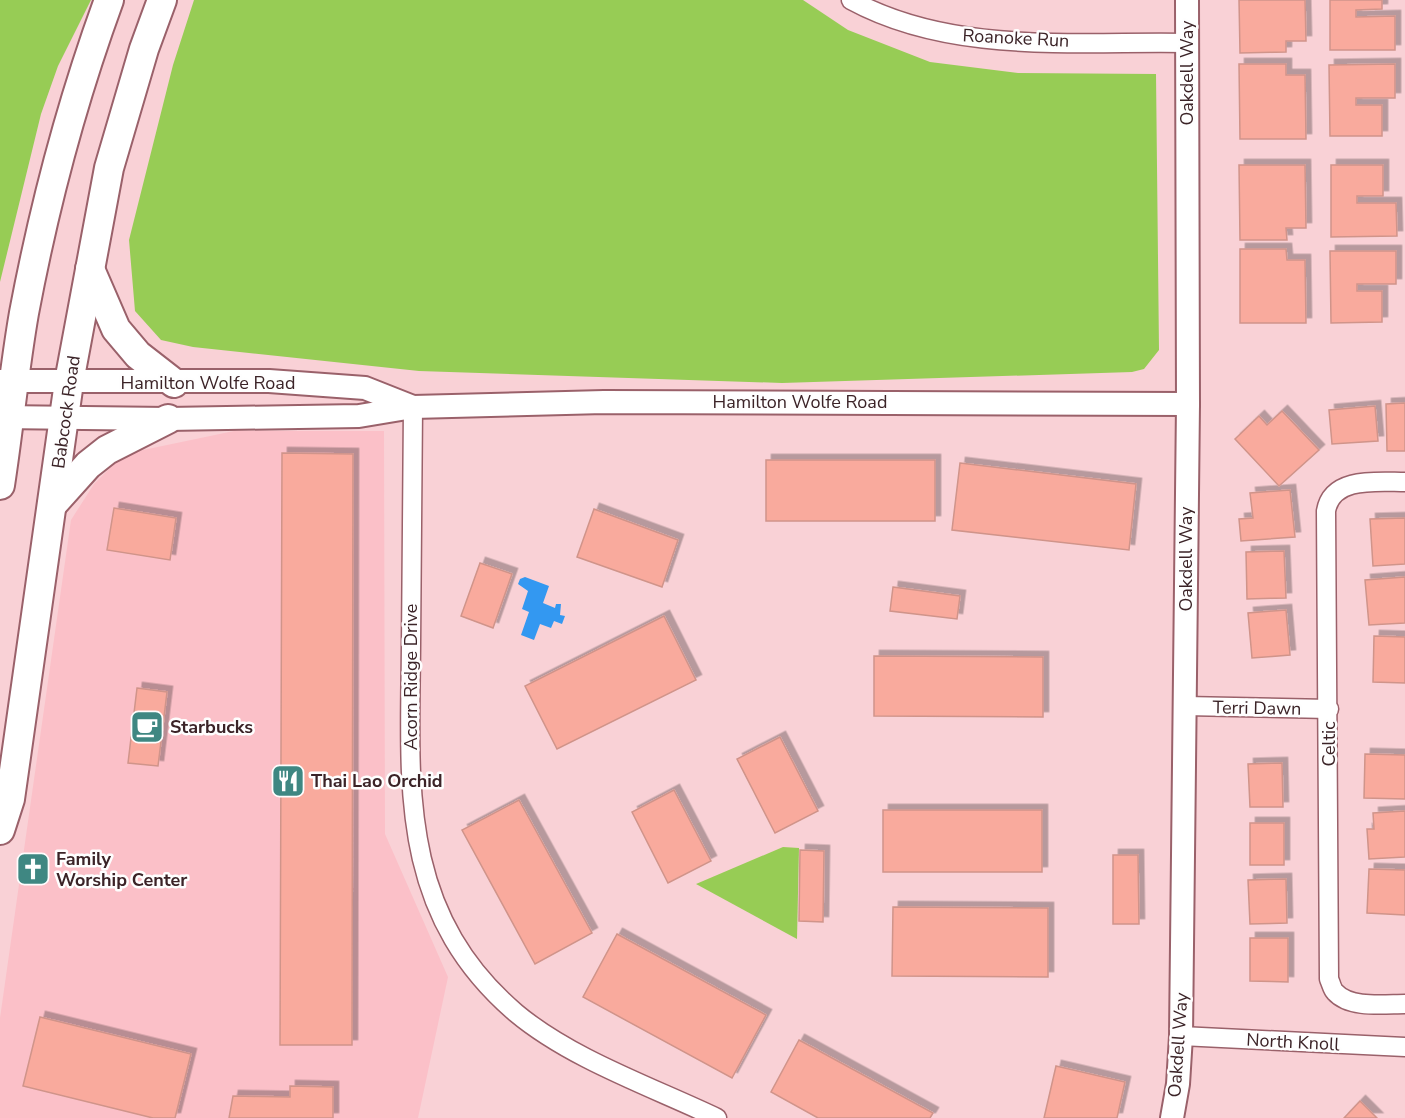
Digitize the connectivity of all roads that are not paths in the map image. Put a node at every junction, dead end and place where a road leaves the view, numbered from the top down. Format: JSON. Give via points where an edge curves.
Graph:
{"nodes":[{"id":1,"x":109,"y":0,"type":"edge"},
{"id":2,"x":162,"y":0,"type":"edge"},
{"id":3,"x":851,"y":0,"type":"edge"},
{"id":4,"x":1187,"y":0,"type":"edge"},
{"id":5,"x":1187,"y":43,"type":"junction"},
{"id":6,"x":90,"y":269,"type":"junction"},
{"id":7,"x":32,"y":279,"type":"junction"},
{"id":8,"x":0,"y":322,"type":"edge"},
{"id":9,"x":8,"y":381,"type":"edge"},
{"id":10,"x":69,"y":382,"type":"junction"},
{"id":11,"x":174,"y":383,"type":"junction"},
{"id":12,"x":1188,"y":404,"type":"junction"},
{"id":13,"x":412,"y":407,"type":"junction"},
{"id":14,"x":5,"y":417,"type":"edge"},
{"id":15,"x":64,"y":418,"type":"junction"},
{"id":16,"x":168,"y":419,"type":"junction"},
{"id":17,"x":1405,"y":482,"type":"edge"},
{"id":18,"x":0,"y":484,"type":"edge"},
{"id":19,"x":52,"y":504,"type":"junction"},
{"id":20,"x":1185,"y":706,"type":"junction"},
{"id":21,"x":1329,"y":709,"type":"junction"},
{"id":22,"x":0,"y":830,"type":"edge"},
{"id":23,"x":1405,"y":1004,"type":"edge"},
{"id":24,"x":1181,"y":1036,"type":"junction"},
{"id":25,"x":1405,"y":1047,"type":"edge"},
{"id":26,"x":717,"y":1118,"type":"edge"},
{"id":27,"x":1172,"y":1118,"type":"edge"}],
"edges":[{"from":1,"to":7,"type":"main road","via":[[58,165]]},
{"from":2,"to":6,"type":"main road","name":"Babcock Road","via":[[109,168]]},
{"from":3,"to":5,"type":"street","name":"Roanoke Run","via":[[946,34],[990,40]]},
{"from":4,"to":5,"type":"street","name":"Oakdell Way"},
{"from":5,"to":12,"type":"street","name":"Oakdell Way"},
{"from":6,"to":10,"type":"main road","name":"Babcock Road"},
{"from":6,"to":11,"type":"main road","via":[[116,329],[138,355]]},
{"from":7,"to":8,"type":"main road"},
{"from":7,"to":9,"type":"main road"},
{"from":9,"to":10,"type":"street","name":"Hamilton Wolfe Road"},
{"from":9,"to":14,"type":"main road"},
{"from":10,"to":11,"type":"street","name":"Hamilton Wolfe Road"},
{"from":10,"to":15,"type":"main road","name":"Babcock Road"},
{"from":11,"to":13,"type":"street","name":"Hamilton Wolfe Road","via":[[268,381],[365,388]]},
{"from":12,"to":13,"type":"street","name":"Hamilton Wolfe Road","via":[[730,401]]},
{"from":12,"to":20,"type":"street","name":"Oakdell Way"},
{"from":13,"to":16,"type":"street","name":"Hamilton Wolfe Road","via":[[359,416]]},
{"from":13,"to":26,"type":"street","name":"Acorn Ridge Drive","via":[[410,780],[417,845],[438,906],[484,980],[540,1031],[567,1049]]},
{"from":14,"to":15,"type":"street","name":"Hamilton Wolfe Road"},
{"from":14,"to":18,"type":"main road"},
{"from":15,"to":16,"type":"street","name":"Hamilton Wolfe Road"},
{"from":15,"to":19,"type":"main road","name":"Babcock Road"},
{"from":16,"to":19,"type":"main road","via":[[103,453]]},
{"from":17,"to":21,"type":"street","name":"Celtic","via":[[1340,488],[1328,500]]},
{"from":19,"to":22,"type":"main road","name":"Babcock Road","via":[[10,799]]},
{"from":20,"to":21,"type":"street","name":"Terri Dawn"},
{"from":20,"to":24,"type":"street","name":"Oakdell Way"},
{"from":21,"to":23,"type":"street","name":"Celtic","via":[[1329,979],[1335,992],[1347,999]]},
{"from":24,"to":25,"type":"street","name":"North Knoll"},
{"from":24,"to":27,"type":"street","name":"Oakdell Way"}]}
